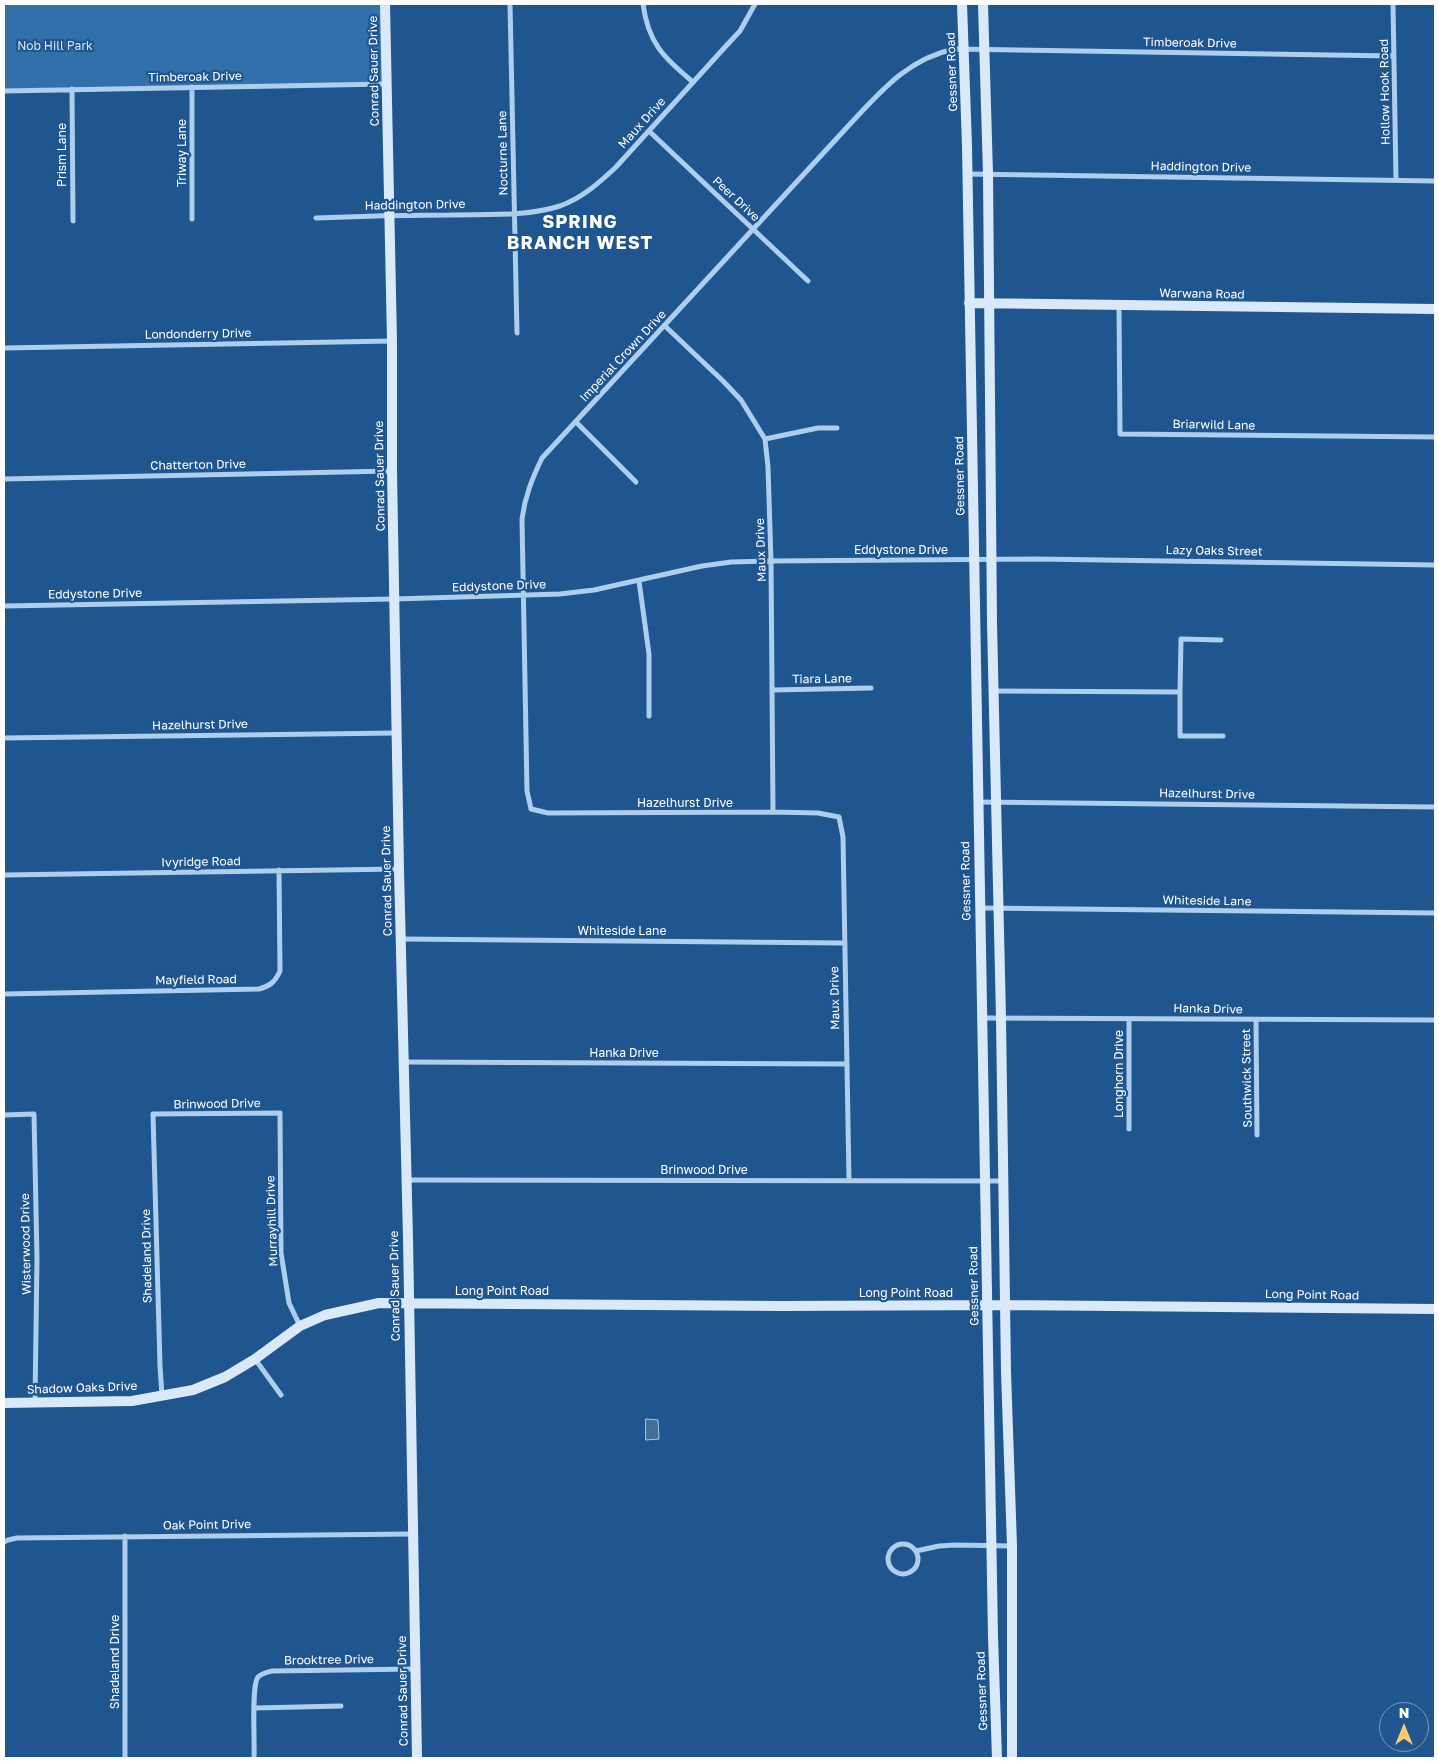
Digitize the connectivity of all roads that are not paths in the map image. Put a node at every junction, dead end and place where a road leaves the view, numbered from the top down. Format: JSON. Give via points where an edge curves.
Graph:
{"nodes":[{"id":1,"x":385,"y":4,"type":"edge"},
{"id":2,"x":510,"y":4,"type":"edge"},
{"id":3,"x":642,"y":4,"type":"edge"},
{"id":4,"x":755,"y":4,"type":"edge"},
{"id":5,"x":962,"y":4,"type":"edge"},
{"id":6,"x":983,"y":4,"type":"edge"},
{"id":7,"x":1394,"y":4,"type":"edge"},
{"id":8,"x":964,"y":50,"type":"junction"},
{"id":9,"x":985,"y":50,"type":"junction"},
{"id":10,"x":1394,"y":56,"type":"junction"},
{"id":11,"x":693,"y":82,"type":"junction"},
{"id":12,"x":387,"y":84,"type":"junction"},
{"id":13,"x":192,"y":87,"type":"junction"},
{"id":14,"x":72,"y":89,"type":"junction"},
{"id":15,"x":4,"y":91,"type":"edge"},
{"id":16,"x":649,"y":131,"type":"junction"},
{"id":17,"x":967,"y":174,"type":"junction"},
{"id":18,"x":988,"y":174,"type":"junction"},
{"id":19,"x":1396,"y":180,"type":"junction"},
{"id":20,"x":1435,"y":181,"type":"edge"},
{"id":21,"x":514,"y":214,"type":"junction"},
{"id":22,"x":389,"y":215,"type":"junction"},
{"id":23,"x":316,"y":218,"type":"dead end"},
{"id":24,"x":192,"y":220,"type":"dead end"},
{"id":25,"x":73,"y":221,"type":"dead end"},
{"id":26,"x":753,"y":229,"type":"junction"},
{"id":27,"x":808,"y":281,"type":"dead end"},
{"id":28,"x":969,"y":303,"type":"junction"},
{"id":29,"x":989,"y":304,"type":"junction"},
{"id":30,"x":1119,"y":305,"type":"junction"},
{"id":31,"x":1435,"y":309,"type":"edge"},
{"id":32,"x":665,"y":326,"type":"junction"},
{"id":33,"x":517,"y":333,"type":"dead end"},
{"id":34,"x":392,"y":341,"type":"junction"},
{"id":35,"x":4,"y":348,"type":"edge"},
{"id":36,"x":576,"y":422,"type":"junction"},
{"id":37,"x":836,"y":428,"type":"dead end"},
{"id":38,"x":1435,"y":437,"type":"edge"},
{"id":39,"x":765,"y":439,"type":"junction"},
{"id":40,"x":392,"y":471,"type":"junction"},
{"id":41,"x":4,"y":479,"type":"edge"},
{"id":42,"x":636,"y":482,"type":"dead end"},
{"id":43,"x":993,"y":559,"type":"junction"},
{"id":44,"x":974,"y":560,"type":"junction"},
{"id":45,"x":771,"y":561,"type":"junction"},
{"id":46,"x":1435,"y":565,"type":"edge"},
{"id":47,"x":639,"y":582,"type":"junction"},
{"id":48,"x":524,"y":596,"type":"junction"},
{"id":49,"x":395,"y":599,"type":"junction"},
{"id":50,"x":4,"y":606,"type":"edge"},
{"id":51,"x":1221,"y":640,"type":"dead end"},
{"id":52,"x":871,"y":688,"type":"dead end"},
{"id":53,"x":773,"y":690,"type":"junction"},
{"id":54,"x":994,"y":691,"type":"junction"},
{"id":55,"x":1180,"y":692,"type":"junction"},
{"id":56,"x":649,"y":716,"type":"dead end"},
{"id":57,"x":397,"y":733,"type":"junction"},
{"id":58,"x":1223,"y":736,"type":"dead end"},
{"id":59,"x":4,"y":738,"type":"edge"},
{"id":60,"x":978,"y":802,"type":"junction"},
{"id":61,"x":997,"y":802,"type":"junction"},
{"id":62,"x":1435,"y":807,"type":"edge"},
{"id":63,"x":531,"y":809,"type":"joint"},
{"id":64,"x":773,"y":812,"type":"junction"},
{"id":65,"x":839,"y":817,"type":"joint"},
{"id":66,"x":399,"y":869,"type":"junction"},
{"id":67,"x":279,"y":870,"type":"junction"},
{"id":68,"x":4,"y":875,"type":"edge"},
{"id":69,"x":979,"y":908,"type":"junction"},
{"id":70,"x":998,"y":909,"type":"junction"},
{"id":71,"x":1435,"y":913,"type":"edge"},
{"id":72,"x":401,"y":939,"type":"junction"},
{"id":73,"x":844,"y":942,"type":"junction"},
{"id":74,"x":4,"y":994,"type":"edge"},
{"id":75,"x":981,"y":1018,"type":"junction"},
{"id":76,"x":1002,"y":1018,"type":"junction"},
{"id":77,"x":1130,"y":1018,"type":"junction"},
{"id":78,"x":1256,"y":1020,"type":"junction"},
{"id":79,"x":1435,"y":1020,"type":"edge"},
{"id":80,"x":402,"y":1062,"type":"junction"},
{"id":81,"x":846,"y":1064,"type":"junction"},
{"id":82,"x":280,"y":1113,"type":"joint"},
{"id":83,"x":153,"y":1114,"type":"joint"},
{"id":84,"x":4,"y":1115,"type":"edge"},
{"id":85,"x":1129,"y":1129,"type":"dead end"},
{"id":86,"x":1257,"y":1135,"type":"dead end"},
{"id":87,"x":405,"y":1180,"type":"junction"},
{"id":88,"x":849,"y":1180,"type":"junction"},
{"id":89,"x":984,"y":1181,"type":"junction"},
{"id":90,"x":1003,"y":1181,"type":"junction"},
{"id":91,"x":408,"y":1303,"type":"junction"},
{"id":92,"x":987,"y":1305,"type":"junction"},
{"id":93,"x":1005,"y":1305,"type":"junction"},
{"id":94,"x":1435,"y":1309,"type":"edge"},
{"id":95,"x":300,"y":1326,"type":"junction"},
{"id":96,"x":255,"y":1359,"type":"junction"},
{"id":97,"x":281,"y":1395,"type":"dead end"},
{"id":98,"x":162,"y":1396,"type":"junction"},
{"id":99,"x":36,"y":1402,"type":"junction"},
{"id":100,"x":4,"y":1403,"type":"edge"},
{"id":101,"x":412,"y":1534,"type":"junction"},
{"id":102,"x":125,"y":1536,"type":"junction"},
{"id":103,"x":4,"y":1542,"type":"edge"},
{"id":104,"x":1012,"y":1546,"type":"junction"},
{"id":105,"x":991,"y":1547,"type":"junction"},
{"id":106,"x":916,"y":1552,"type":"junction"},
{"id":107,"x":994,"y":1664,"type":"junction"},
{"id":108,"x":1013,"y":1664,"type":"junction"},
{"id":109,"x":415,"y":1669,"type":"junction"},
{"id":110,"x":341,"y":1706,"type":"dead end"},
{"id":111,"x":254,"y":1708,"type":"junction"},
{"id":112,"x":125,"y":1758,"type":"edge"},
{"id":113,"x":254,"y":1758,"type":"edge"},
{"id":114,"x":417,"y":1758,"type":"edge"},
{"id":115,"x":997,"y":1758,"type":"edge"},
{"id":116,"x":1012,"y":1758,"type":"edge"}],
"edges":[{"from":1,"to":12,"type":"main road","name":"Conrad Sauer Drive"},
{"from":2,"to":21,"type":"street","name":"Nocturne Lane"},
{"from":3,"to":11,"type":"street","via":[[649,32],[656,44],[667,60]]},
{"from":4,"to":11,"type":"street","name":"Maux Drive","via":[[740,31]]},
{"from":5,"to":8,"type":"main road","name":"Gessner Road"},
{"from":6,"to":9,"type":"main road"},
{"from":7,"to":10,"type":"street","name":"Hollow Hook Road"},
{"from":8,"to":9,"type":"street","name":"Imperial Crown Drive"},
{"from":8,"to":17,"type":"main road","name":"Gessner Road"},
{"from":8,"to":26,"type":"street","name":"Imperial Crown Drive","via":[[936,53],[915,63],[896,78]]},
{"from":9,"to":10,"type":"street","name":"Timberoak Drive"},
{"from":9,"to":18,"type":"main road"},
{"from":10,"to":19,"type":"street","name":"Hollow Hook Road"},
{"from":11,"to":16,"type":"street","name":"Maux Drive"},
{"from":12,"to":13,"type":"street","name":"Timberoak Drive"},
{"from":12,"to":22,"type":"main road","name":"Conrad Sauer Drive"},
{"from":13,"to":14,"type":"street","name":"Timberoak Drive"},
{"from":13,"to":24,"type":"street","name":"Triway Lane"},
{"from":14,"to":15,"type":"street","name":"Timberoak Drive"},
{"from":14,"to":25,"type":"street","name":"Prism Lane"},
{"from":16,"to":21,"type":"street","name":"Maux Drive","via":[[598,184],[584,194],[561,206]]},
{"from":16,"to":26,"type":"street","name":"Peer Drive"},
{"from":17,"to":18,"type":"street","name":"Haddington Drive"},
{"from":17,"to":28,"type":"main road","name":"Gessner Road"},
{"from":18,"to":19,"type":"street","name":"Haddington Drive"},
{"from":18,"to":29,"type":"main road"},
{"from":19,"to":20,"type":"street","name":"Haddington Drive"},
{"from":21,"to":22,"type":"street","name":"Haddington Drive"},
{"from":21,"to":33,"type":"street","name":"Nocturne Lane"},
{"from":22,"to":23,"type":"street","name":"Haddington Drive"},
{"from":22,"to":34,"type":"main road","name":"Conrad Sauer Drive"},
{"from":26,"to":27,"type":"street","name":"Peer Drive"},
{"from":26,"to":32,"type":"street","name":"Imperial Crown Drive"},
{"from":28,"to":29,"type":"main road","name":"Warwana Road"},
{"from":28,"to":44,"type":"main road","name":"Gessner Road"},
{"from":29,"to":30,"type":"main road","name":"Warwana Road"},
{"from":29,"to":43,"type":"main road"},
{"from":30,"to":31,"type":"main road","name":"Warwana Road"},
{"from":30,"to":38,"type":"street","name":"Briarwild Lane","via":[[1120,434]]},
{"from":32,"to":36,"type":"street","name":"Imperial Crown Drive"},
{"from":32,"to":39,"type":"street","name":"Maux Drive","via":[[741,400]]},
{"from":34,"to":35,"type":"street","name":"Londonderry Drive"},
{"from":34,"to":40,"type":"main road","name":"Conrad Sauer Drive"},
{"from":36,"to":42,"type":"street"},
{"from":36,"to":48,"type":"street","name":"Imperial Crown Drive","via":[[542,458],[525,497],[522,519]]},
{"from":37,"to":39,"type":"street","via":[[818,428]]},
{"from":39,"to":45,"type":"street","name":"Maux Drive"},
{"from":40,"to":41,"type":"street","name":"Chatterton Drive"},
{"from":40,"to":49,"type":"main road","name":"Conrad Sauer Drive"},
{"from":43,"to":44,"type":"street","name":"Eddystone Drive"},
{"from":43,"to":46,"type":"street","name":"Lazy Oaks Street"},
{"from":43,"to":54,"type":"main road"},
{"from":44,"to":45,"type":"street","name":"Eddystone Drive"},
{"from":44,"to":60,"type":"main road","name":"Gessner Road"},
{"from":45,"to":47,"type":"street","name":"Eddystone Drive","via":[[702,566]]},
{"from":45,"to":53,"type":"street","name":"Maux Drive"},
{"from":47,"to":48,"type":"street","name":"Eddystone Drive","via":[[594,590]]},
{"from":47,"to":56,"type":"street","via":[[649,654]]},
{"from":48,"to":49,"type":"street","name":"Eddystone Drive"},
{"from":48,"to":63,"type":"street","name":"Imperial Crown Drive","via":[[527,792]]},
{"from":49,"to":50,"type":"street","name":"Eddystone Drive"},
{"from":49,"to":57,"type":"main road","name":"Conrad Sauer Drive"},
{"from":51,"to":55,"type":"street","via":[[1181,639]]},
{"from":52,"to":53,"type":"street","name":"Tiara Lane"},
{"from":53,"to":64,"type":"street","name":"Maux Drive"},
{"from":54,"to":55,"type":"street"},
{"from":54,"to":61,"type":"main road"},
{"from":55,"to":58,"type":"street","via":[[1180,736]]},
{"from":57,"to":59,"type":"street","name":"Hazelhurst Drive"},
{"from":57,"to":66,"type":"main road","name":"Conrad Sauer Drive"},
{"from":60,"to":61,"type":"street","name":"Hazelhurst Drive"},
{"from":60,"to":69,"type":"main road","name":"Gessner Road"},
{"from":61,"to":62,"type":"street","name":"Hazelhurst Drive"},
{"from":61,"to":70,"type":"main road"},
{"from":63,"to":64,"type":"street","name":"Hazelhurst Drive","via":[[548,813]]},
{"from":64,"to":65,"type":"street","name":"Hazelhurst Drive"},
{"from":65,"to":73,"type":"street","name":"Maux Drive","via":[[843,837]]},
{"from":66,"to":67,"type":"street","name":"Ivyridge Road"},
{"from":66,"to":72,"type":"main road","name":"Conrad Sauer Drive"},
{"from":67,"to":68,"type":"street","name":"Ivyridge Road"},
{"from":67,"to":74,"type":"street","name":"Mayfield Road","via":[[280,971],[268,986],[259,989]]},
{"from":69,"to":70,"type":"street","name":"Whiteside Lane"},
{"from":69,"to":75,"type":"main road","name":"Gessner Road"},
{"from":70,"to":71,"type":"street","name":"Whiteside Lane"},
{"from":70,"to":76,"type":"main road"},
{"from":72,"to":73,"type":"street","name":"Whiteside Lane"},
{"from":72,"to":80,"type":"main road","name":"Conrad Sauer Drive"},
{"from":73,"to":81,"type":"street","name":"Maux Drive"},
{"from":75,"to":76,"type":"street","name":"Hanka Drive"},
{"from":75,"to":89,"type":"main road","name":"Gessner Road"},
{"from":76,"to":77,"type":"street","name":"Hanka Drive"},
{"from":76,"to":90,"type":"main road"},
{"from":77,"to":78,"type":"street","name":"Hanka Drive"},
{"from":77,"to":85,"type":"street","name":"Longhorn Drive"},
{"from":78,"to":79,"type":"street","name":"Hanka Drive"},
{"from":78,"to":86,"type":"street","name":"Southwick Street"},
{"from":80,"to":81,"type":"street","name":"Hanka Drive"},
{"from":80,"to":87,"type":"main road","name":"Conrad Sauer Drive"},
{"from":81,"to":88,"type":"street","name":"Maux Drive"},
{"from":82,"to":83,"type":"street","name":"Brinwood Drive"},
{"from":82,"to":95,"type":"street","name":"Murrayhill Drive","via":[[281,1253],[289,1303]]},
{"from":83,"to":98,"type":"street","name":"Shadeland Drive"},
{"from":84,"to":99,"type":"street","name":"Wisterwood Drive","via":[[34,1114]]},
{"from":87,"to":88,"type":"street","name":"Brinwood Drive"},
{"from":87,"to":91,"type":"main road","name":"Conrad Sauer Drive"},
{"from":88,"to":89,"type":"street","name":"Brinwood Drive"},
{"from":89,"to":90,"type":"street","name":"Brinwood Drive"},
{"from":89,"to":92,"type":"main road","name":"Gessner Road"},
{"from":90,"to":93,"type":"main road"},
{"from":91,"to":92,"type":"main road","name":"Long Point Road"},
{"from":91,"to":95,"type":"main road","name":"Shadow Oaks Drive","via":[[379,1303],[350,1309]]},
{"from":91,"to":101,"type":"main road","name":"Conrad Sauer Drive"},
{"from":92,"to":93,"type":"main road","name":"Long Point Road"},
{"from":92,"to":105,"type":"main road","name":"Gessner Road"},
{"from":93,"to":94,"type":"main road","name":"Long Point Road"},
{"from":93,"to":104,"type":"main road"},
{"from":95,"to":96,"type":"main road","name":"Shadow Oaks Drive"},
{"from":96,"to":97,"type":"street"},
{"from":96,"to":98,"type":"main road","name":"Shadow Oaks Drive","via":[[225,1377],[193,1390]]},
{"from":98,"to":99,"type":"main road","name":"Shadow Oaks Drive","via":[[132,1401]]},
{"from":99,"to":100,"type":"main road","name":"Shadow Oaks Drive"},
{"from":101,"to":102,"type":"street","name":"Oak Point Drive"},
{"from":101,"to":109,"type":"main road","name":"Conrad Sauer Drive"},
{"from":102,"to":103,"type":"street","name":"Oak Point Drive","via":[[17,1538]]},
{"from":102,"to":112,"type":"street","name":"Shadeland Drive"},
{"from":104,"to":105,"type":"street"},
{"from":104,"to":108,"type":"main road"},
{"from":105,"to":106,"type":"street","via":[[939,1546]]},
{"from":105,"to":107,"type":"main road","name":"Gessner Road"},
{"from":106,"to":106,"type":"street","via":[[902,1544],[893,1548],[888,1556],[891,1569],[902,1574],[914,1570],[918,1558]]},
{"from":107,"to":108,"type":"main road"},
{"from":107,"to":115,"type":"main road","name":"Gessner Road"},
{"from":108,"to":116,"type":"main road"},
{"from":109,"to":111,"type":"street","name":"Brooktree Drive","via":[[272,1671],[258,1677]]},
{"from":109,"to":114,"type":"main road","name":"Conrad Sauer Drive"},
{"from":110,"to":111,"type":"street"},
{"from":111,"to":113,"type":"street"}]}
